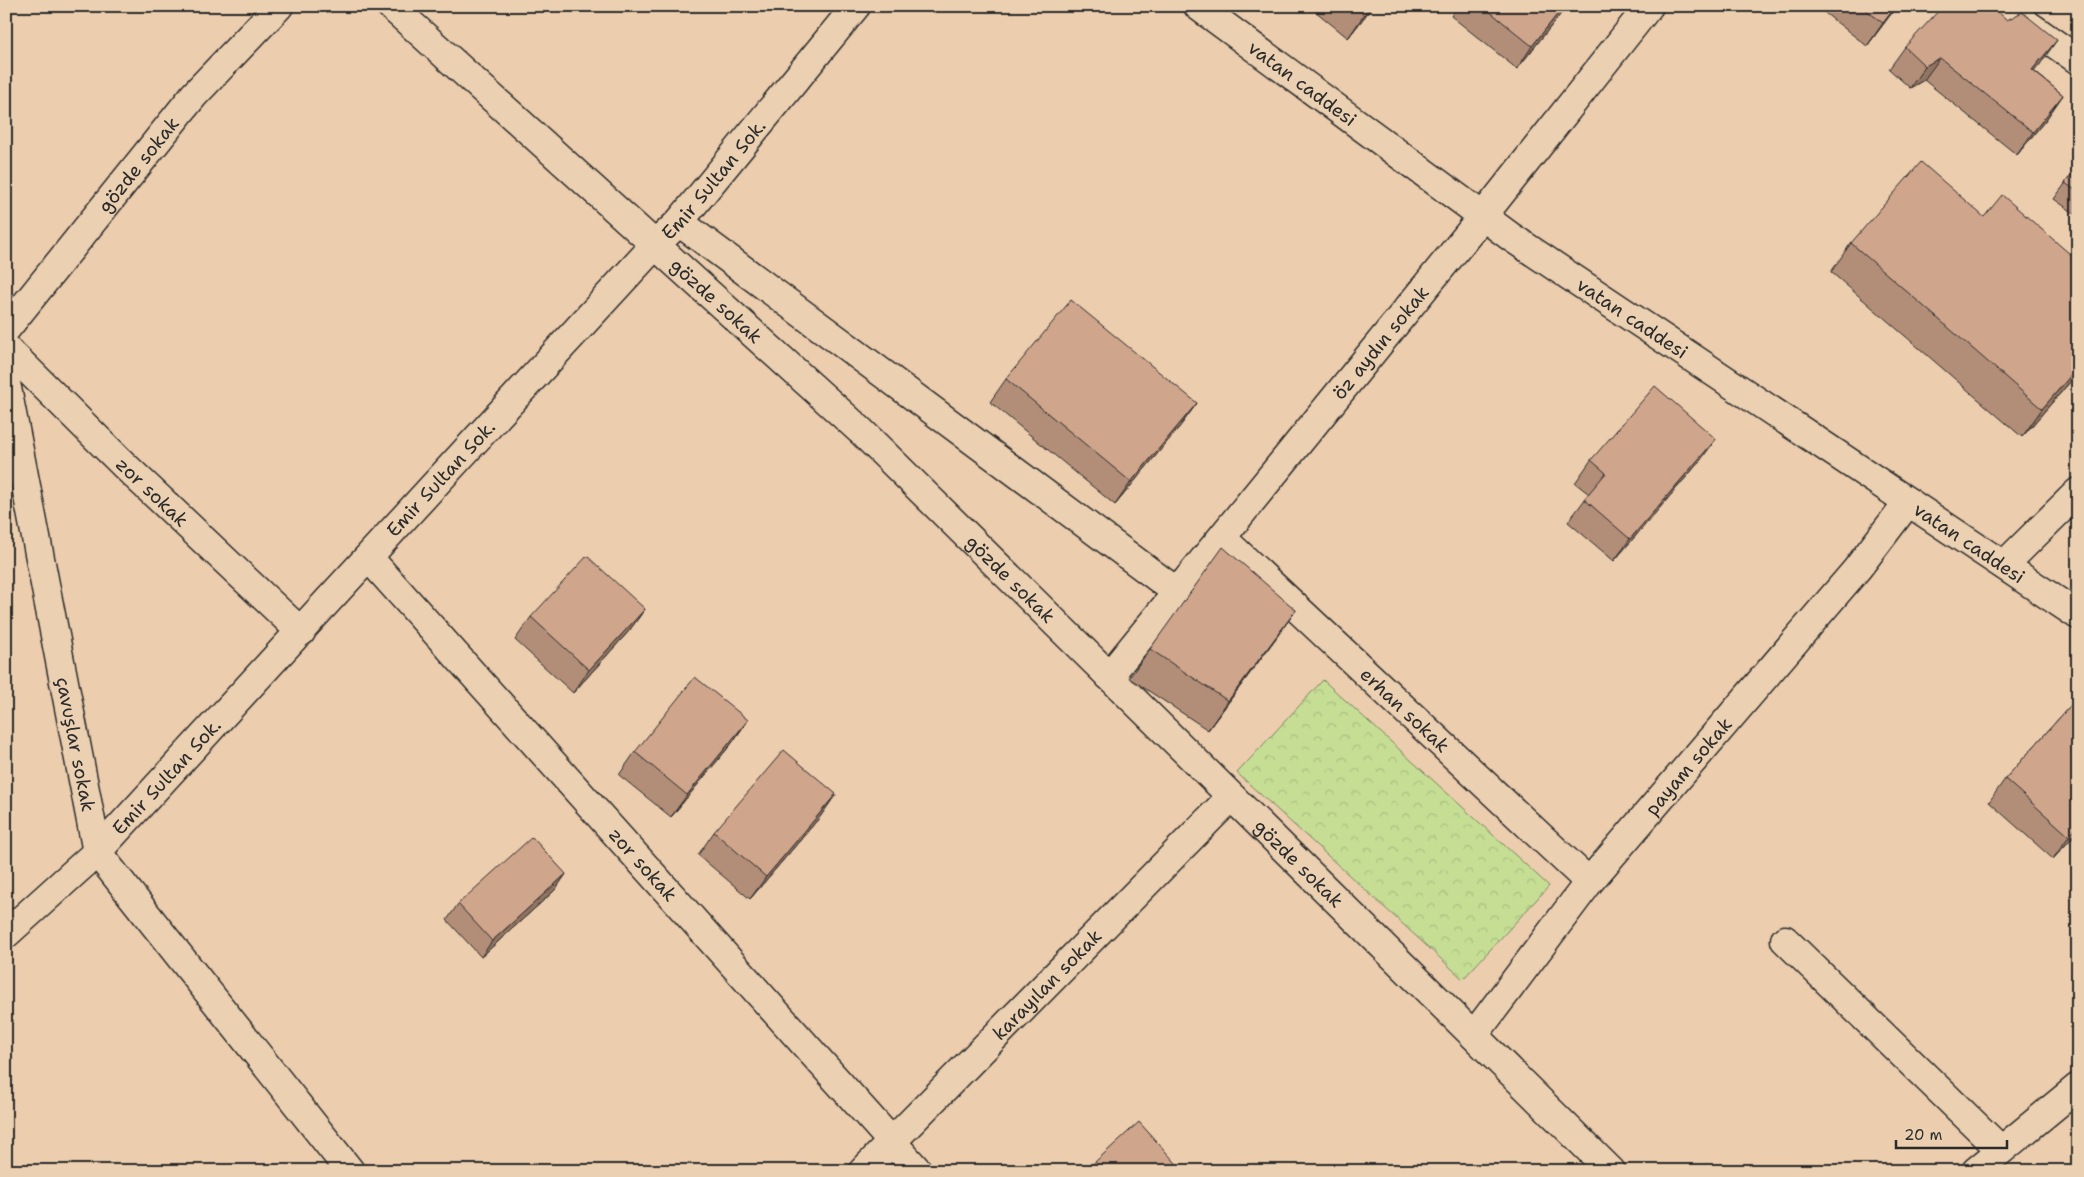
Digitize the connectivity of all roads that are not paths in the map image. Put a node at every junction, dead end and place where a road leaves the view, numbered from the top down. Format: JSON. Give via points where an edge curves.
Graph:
{"nodes":[{"id":1,"x":279,"y":6,"type":"edge"},
{"id":2,"x":391,"y":6,"type":"edge"},
{"id":3,"x":856,"y":6,"type":"edge"},
{"id":4,"x":1198,"y":6,"type":"edge"},
{"id":5,"x":1649,"y":6,"type":"edge"},
{"id":6,"x":2001,"y":6,"type":"edge"},
{"id":7,"x":2078,"y":60,"type":"edge"},
{"id":8,"x":1483,"y":216,"type":"junction"},
{"id":9,"x":679,"y":222,"type":"junction"},
{"id":10,"x":655,"y":245,"type":"junction"},
{"id":11,"x":6,"y":329,"type":"edge"},
{"id":12,"x":6,"y":348,"type":"edge"},
{"id":13,"x":6,"y":383,"type":"edge"},
{"id":14,"x":2078,"y":492,"type":"edge"},
{"id":15,"x":1908,"y":502,"type":"junction"},
{"id":16,"x":1222,"y":538,"type":"junction"},
{"id":17,"x":369,"y":558,"type":"junction"},
{"id":18,"x":2004,"y":565,"type":"junction"},
{"id":19,"x":1177,"y":592,"type":"junction"},
{"id":20,"x":2078,"y":615,"type":"edge"},
{"id":21,"x":301,"y":632,"type":"junction"},
{"id":22,"x":1109,"y":676,"type":"junction"},
{"id":23,"x":1231,"y":797,"type":"junction"},
{"id":24,"x":97,"y":852,"type":"junction"},
{"id":25,"x":1589,"y":882,"type":"junction"},
{"id":26,"x":6,"y":934,"type":"edge"},
{"id":27,"x":1785,"y":940,"type":"dead end"},
{"id":28,"x":1474,"y":1035,"type":"junction"},
{"id":29,"x":2078,"y":1087,"type":"edge"},
{"id":30,"x":892,"y":1142,"type":"junction"},
{"id":31,"x":2001,"y":1150,"type":"junction"},
{"id":32,"x":350,"y":1171,"type":"edge"},
{"id":33,"x":862,"y":1171,"type":"edge"},
{"id":34,"x":918,"y":1171,"type":"edge"},
{"id":35,"x":1611,"y":1171,"type":"edge"},
{"id":36,"x":1976,"y":1171,"type":"edge"}],
"edges":[{"from":1,"to":11,"type":"street","name":"gözde sokak","via":[[194,95]]},
{"from":2,"to":10,"type":"street","name":"gözde sokak"},
{"from":3,"to":9,"type":"street","name":"Emir Sultan Sok."},
{"from":4,"to":8,"type":"street","name":"vatan caddesi"},
{"from":5,"to":8,"type":"street","name":"öz aydın sokak"},
{"from":6,"to":7,"type":"street"},
{"from":8,"to":15,"type":"street","name":"vatan caddesi"},
{"from":8,"to":16,"type":"street","name":"öz aydın sokak"},
{"from":9,"to":10,"type":"street","name":"Emir Sultan Sok."},
{"from":9,"to":19,"type":"street","name":"gözde sokak"},
{"from":10,"to":17,"type":"street","name":"Emir Sultan Sok."},
{"from":10,"to":22,"type":"street","name":"gözde sokak","via":[[862,432]]},
{"from":12,"to":21,"type":"street","name":"zor sokak"},
{"from":13,"to":24,"type":"street","name":"çavuşlar sokak"},
{"from":14,"to":18,"type":"street"},
{"from":15,"to":18,"type":"street","name":"vatan caddesi"},
{"from":15,"to":25,"type":"street","name":"payam sokak","via":[[1857,569]]},
{"from":16,"to":19,"type":"street","name":"öz aydın sokak"},
{"from":16,"to":25,"type":"street","name":"erhan sokak"},
{"from":17,"to":21,"type":"street","name":"Emir Sultan Sok."},
{"from":17,"to":30,"type":"street","name":"zor sokak"},
{"from":18,"to":20,"type":"street","name":"vatan caddesi"},
{"from":19,"to":22,"type":"street","name":"öz aydın sokak"},
{"from":21,"to":24,"type":"street","name":"Emir Sultan Sok."},
{"from":22,"to":23,"type":"street","name":"gözde sokak"},
{"from":23,"to":28,"type":"street","name":"gözde sokak"},
{"from":23,"to":30,"type":"street","name":"karayılan sokak"},
{"from":24,"to":26,"type":"street","name":"Emir Sultan Sok."},
{"from":24,"to":32,"type":"street","name":"çavuşlar sokak"},
{"from":25,"to":28,"type":"street","name":"payam sokak"},
{"from":27,"to":31,"type":"street"},
{"from":28,"to":35,"type":"street","name":"gözde sokak"},
{"from":29,"to":31,"type":"street"},
{"from":30,"to":33,"type":"street","name":"karayılan sokak"},
{"from":30,"to":34,"type":"street","name":"zor sokak"},
{"from":31,"to":36,"type":"street"}]}
